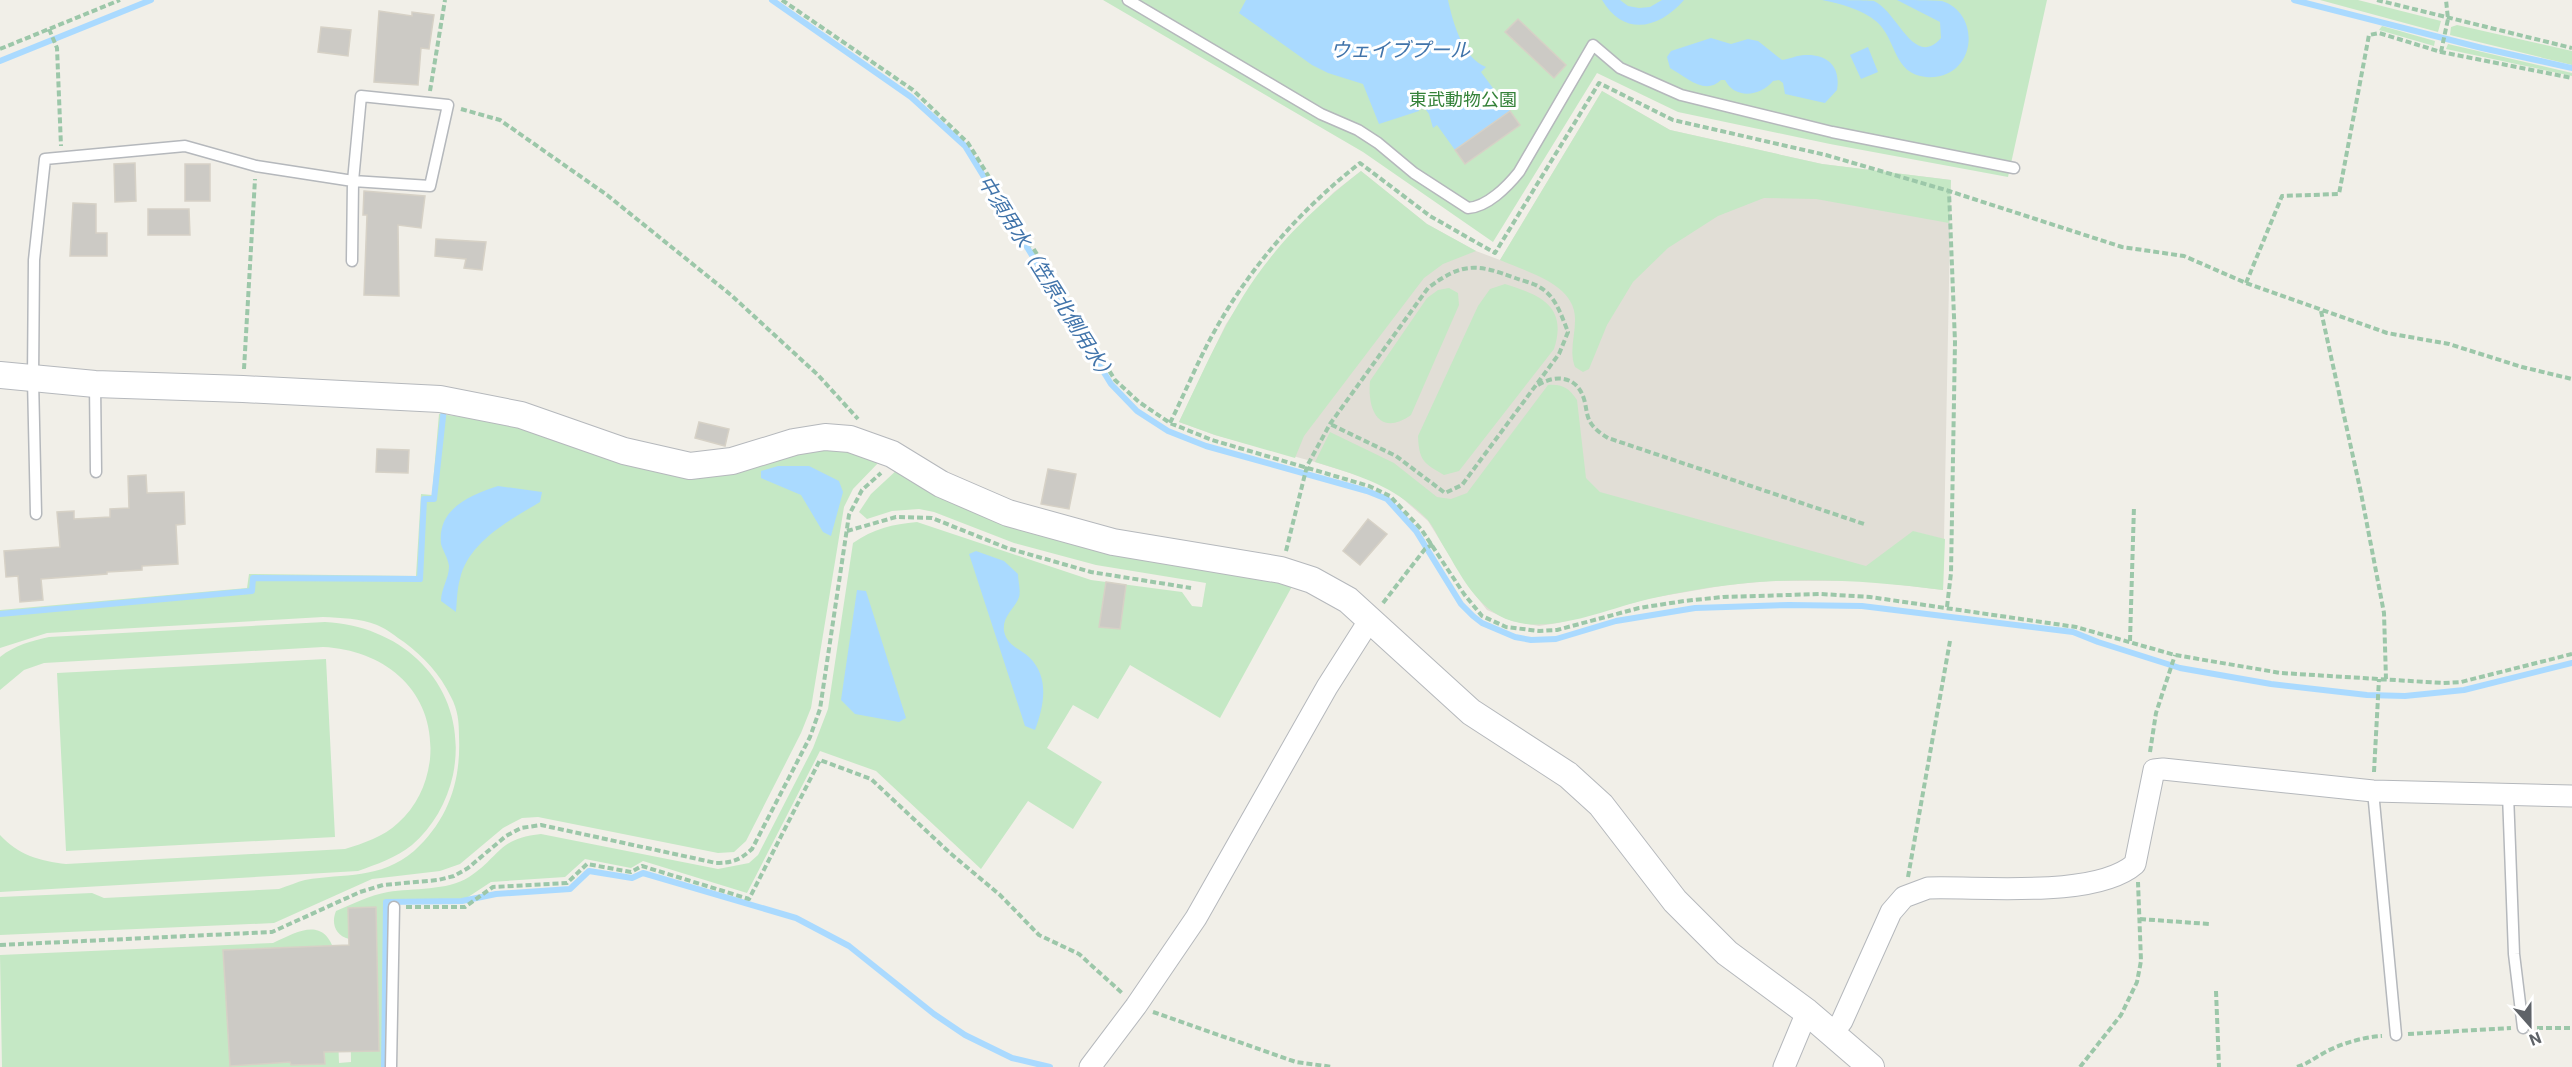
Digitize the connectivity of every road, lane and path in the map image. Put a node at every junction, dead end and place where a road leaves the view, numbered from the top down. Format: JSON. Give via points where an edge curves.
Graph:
{"nodes":[{"id":1,"x":120,"y":0,"type":"edge"},
{"id":2,"x":445,"y":0,"type":"edge"},
{"id":3,"x":782,"y":0,"type":"edge"},
{"id":4,"x":1128,"y":0,"type":"edge"},
{"id":5,"x":2377,"y":0,"type":"edge"},
{"id":6,"x":2446,"y":0,"type":"edge"},
{"id":7,"x":2448,"y":19,"type":"junction"},
{"id":8,"x":49,"y":29,"type":"junction"},
{"id":9,"x":2572,"y":48,"type":"edge"},
{"id":10,"x":0,"y":49,"type":"edge"},
{"id":11,"x":2441,"y":52,"type":"junction"},
{"id":12,"x":2572,"y":78,"type":"edge"},
{"id":13,"x":428,"y":104,"type":"junction"},
{"id":14,"x":448,"y":105,"type":"junction"},
{"id":15,"x":60,"y":158,"type":"junction"},
{"id":16,"x":256,"y":166,"type":"junction"},
{"id":17,"x":2014,"y":168,"type":"dead end"},
{"id":18,"x":353,"y":181,"type":"junction"},
{"id":19,"x":1949,"y":191,"type":"junction"},
{"id":20,"x":352,"y":261,"type":"dead end"},
{"id":21,"x":2246,"y":283,"type":"junction"},
{"id":22,"x":2321,"y":310,"type":"junction"},
{"id":23,"x":0,"y":375,"type":"edge"},
{"id":24,"x":33,"y":379,"type":"junction"},
{"id":25,"x":2572,"y":379,"type":"edge"},
{"id":26,"x":95,"y":384,"type":"junction"},
{"id":27,"x":1535,"y":386,"type":"junction"},
{"id":28,"x":243,"y":389,"type":"junction"},
{"id":29,"x":1170,"y":423,"type":"junction"},
{"id":30,"x":1330,"y":423,"type":"junction"},
{"id":31,"x":870,"y":444,"type":"junction"},
{"id":32,"x":898,"y":458,"type":"junction"},
{"id":33,"x":1307,"y":466,"type":"junction"},
{"id":34,"x":96,"y":472,"type":"dead end"},
{"id":35,"x":2134,"y":507,"type":"dead end"},
{"id":36,"x":36,"y":514,"type":"dead end"},
{"id":37,"x":1864,"y":524,"type":"dead end"},
{"id":38,"x":847,"y":531,"type":"junction"},
{"id":39,"x":1432,"y":544,"type":"junction"},
{"id":40,"x":1281,"y":570,"type":"junction"},
{"id":41,"x":1191,"y":588,"type":"dead end"},
{"id":42,"x":1947,"y":607,"type":"junction"},
{"id":43,"x":1376,"y":613,"type":"junction"},
{"id":44,"x":1950,"y":641,"type":"dead end"},
{"id":45,"x":2130,"y":641,"type":"junction"},
{"id":46,"x":2572,"y":654,"type":"edge"},
{"id":47,"x":2174,"y":657,"type":"junction"},
{"id":48,"x":2379,"y":679,"type":"junction"},
{"id":49,"x":2386,"y":679,"type":"junction"},
{"id":50,"x":2154,"y":770,"type":"junction"},
{"id":51,"x":2373,"y":791,"type":"junction"},
{"id":52,"x":2508,"y":794,"type":"junction"},
{"id":53,"x":2572,"y":796,"type":"edge"},
{"id":54,"x":2135,"y":864,"type":"junction"},
{"id":55,"x":1904,"y":897,"type":"junction"},
{"id":56,"x":394,"y":907,"type":"joint"},
{"id":57,"x":2140,"y":919,"type":"junction"},
{"id":58,"x":2209,"y":924,"type":"dead end"},
{"id":59,"x":0,"y":945,"type":"edge"},
{"id":60,"x":2216,"y":991,"type":"dead end"},
{"id":61,"x":1136,"y":1006,"type":"junction"},
{"id":62,"x":1807,"y":1012,"type":"junction"},
{"id":63,"x":2523,"y":1028,"type":"junction"},
{"id":64,"x":2572,"y":1028,"type":"edge"},
{"id":65,"x":1833,"y":1033,"type":"junction"},
{"id":66,"x":2396,"y":1035,"type":"junction"},
{"id":67,"x":391,"y":1067,"type":"edge"},
{"id":68,"x":1090,"y":1067,"type":"edge"},
{"id":69,"x":1333,"y":1067,"type":"edge"},
{"id":70,"x":1784,"y":1067,"type":"edge"},
{"id":71,"x":1871,"y":1067,"type":"edge"},
{"id":72,"x":2080,"y":1067,"type":"edge"},
{"id":73,"x":2219,"y":1067,"type":"edge"},
{"id":74,"x":2297,"y":1067,"type":"edge"}],
"edges":[{"from":1,"to":8,"type":"path"},
{"from":2,"to":13,"type":"path"},
{"from":3,"to":29,"type":"path","via":[[913,90],[968,142],[1115,380]]},
{"from":4,"to":17,"type":"lane","via":[[1321,114],[1358,130],[1468,208],[1477,208],[1519,172],[1593,45],[1620,68],[1681,95],[1832,132]]},
{"from":5,"to":7,"type":"path"},
{"from":6,"to":7,"type":"path"},
{"from":7,"to":9,"type":"path"},
{"from":7,"to":11,"type":"path"},
{"from":8,"to":10,"type":"path"},
{"from":8,"to":15,"type":"path","via":[[57,48]]},
{"from":11,"to":12,"type":"path"},
{"from":11,"to":21,"type":"path","via":[[2379,33],[2370,35],[2339,194],[2282,196]]},
{"from":13,"to":14,"type":"lane"},
{"from":13,"to":18,"type":"lane","via":[[361,96]]},
{"from":14,"to":18,"type":"lane","via":[[430,186]]},
{"from":14,"to":31,"type":"path","via":[[500,120],[607,195],[696,266],[847,404],[865,428]]},
{"from":15,"to":16,"type":"lane","via":[[185,146]]},
{"from":15,"to":24,"type":"lane","via":[[45,159],[34,260]]},
{"from":16,"to":18,"type":"lane"},
{"from":16,"to":28,"type":"path"},
{"from":18,"to":20,"type":"lane"},
{"from":19,"to":21,"type":"path","via":[[2122,247],[2184,256]]},
{"from":19,"to":29,"type":"path","via":[[1826,155],[1673,120],[1599,83],[1495,253],[1430,216],[1360,163],[1330,186],[1266,254],[1220,320]]},
{"from":19,"to":42,"type":"path","via":[[1955,342]]},
{"from":21,"to":22,"type":"path"},
{"from":22,"to":25,"type":"path","via":[[2387,333],[2449,344]]},
{"from":22,"to":49,"type":"path","via":[[2384,613]]},
{"from":23,"to":24,"type":"street"},
{"from":24,"to":26,"type":"street"},
{"from":24,"to":36,"type":"lane"},
{"from":26,"to":28,"type":"street"},
{"from":26,"to":34,"type":"lane"},
{"from":27,"to":30,"type":"path","via":[[1462,485],[1445,493],[1396,456]]},
{"from":27,"to":30,"type":"path","via":[[1559,354],[1568,332],[1559,309],[1542,288],[1487,267],[1468,268],[1446,274],[1428,288]]},
{"from":27,"to":37,"type":"path","via":[[1549,378],[1562,377],[1574,383],[1584,398],[1593,427],[1608,438]]},
{"from":28,"to":31,"type":"street","via":[[440,399],[521,415],[624,451],[690,466],[825,437]]},
{"from":29,"to":33,"type":"path","via":[[1212,440]]},
{"from":30,"to":33,"type":"path"},
{"from":31,"to":32,"type":"street"},
{"from":32,"to":38,"type":"path","via":[[862,490],[849,515]]},
{"from":32,"to":40,"type":"street","via":[[941,484],[1008,513],[1113,542]]},
{"from":33,"to":39,"type":"path","via":[[1390,496]]},
{"from":33,"to":40,"type":"path"},
{"from":35,"to":45,"type":"path"},
{"from":38,"to":41,"type":"path","via":[[896,517],[932,518],[1007,548],[1091,572]]},
{"from":38,"to":59,"type":"path","via":[[820,709],[794,768],[752,849],[743,858],[716,863],[541,825],[506,836],[454,876],[383,885],[360,892],[272,932]]},
{"from":39,"to":42,"type":"path","via":[[1482,616],[1522,630],[1557,630],[1639,608],[1723,597],[1821,594]]},
{"from":39,"to":43,"type":"path"},
{"from":40,"to":43,"type":"street"},
{"from":42,"to":45,"type":"path","via":[[2076,627]]},
{"from":43,"to":61,"type":"street","via":[[1327,687],[1196,918]]},
{"from":43,"to":62,"type":"street","via":[[1471,712],[1568,775],[1601,805],[1675,901],[1727,953]]},
{"from":44,"to":55,"type":"path"},
{"from":45,"to":47,"type":"path"},
{"from":46,"to":49,"type":"path","via":[[2461,682]]},
{"from":47,"to":48,"type":"path","via":[[2281,673]]},
{"from":47,"to":50,"type":"path","via":[[2156,713],[2150,749]]},
{"from":48,"to":49,"type":"path"},
{"from":48,"to":51,"type":"path"},
{"from":50,"to":51,"type":"street"},
{"from":50,"to":54,"type":"street"},
{"from":51,"to":52,"type":"street"},
{"from":51,"to":66,"type":"lane"},
{"from":52,"to":53,"type":"street"},
{"from":52,"to":63,"type":"lane","via":[[2514,954]]},
{"from":54,"to":55,"type":"street","via":[[2126,872],[2107,878],[2060,887],[1928,888]]},
{"from":54,"to":57,"type":"path"},
{"from":55,"to":65,"type":"street","via":[[1891,912]]},
{"from":56,"to":61,"type":"path","via":[[465,907],[493,887],[567,883],[586,864],[631,872],[642,866],[748,899],[820,759],[871,779],[1039,934],[1079,954]]},
{"from":56,"to":67,"type":"lane"},
{"from":57,"to":58,"type":"path"},
{"from":57,"to":72,"type":"path","via":[[2137,982],[2121,1015]]},
{"from":60,"to":73,"type":"path"},
{"from":61,"to":68,"type":"street"},
{"from":61,"to":69,"type":"path","via":[[1296,1062]]},
{"from":62,"to":65,"type":"street"},
{"from":62,"to":70,"type":"street"},
{"from":63,"to":64,"type":"path"},
{"from":63,"to":66,"type":"path"},
{"from":65,"to":71,"type":"street"},
{"from":66,"to":74,"type":"path","via":[[2368,1037]]}]}
